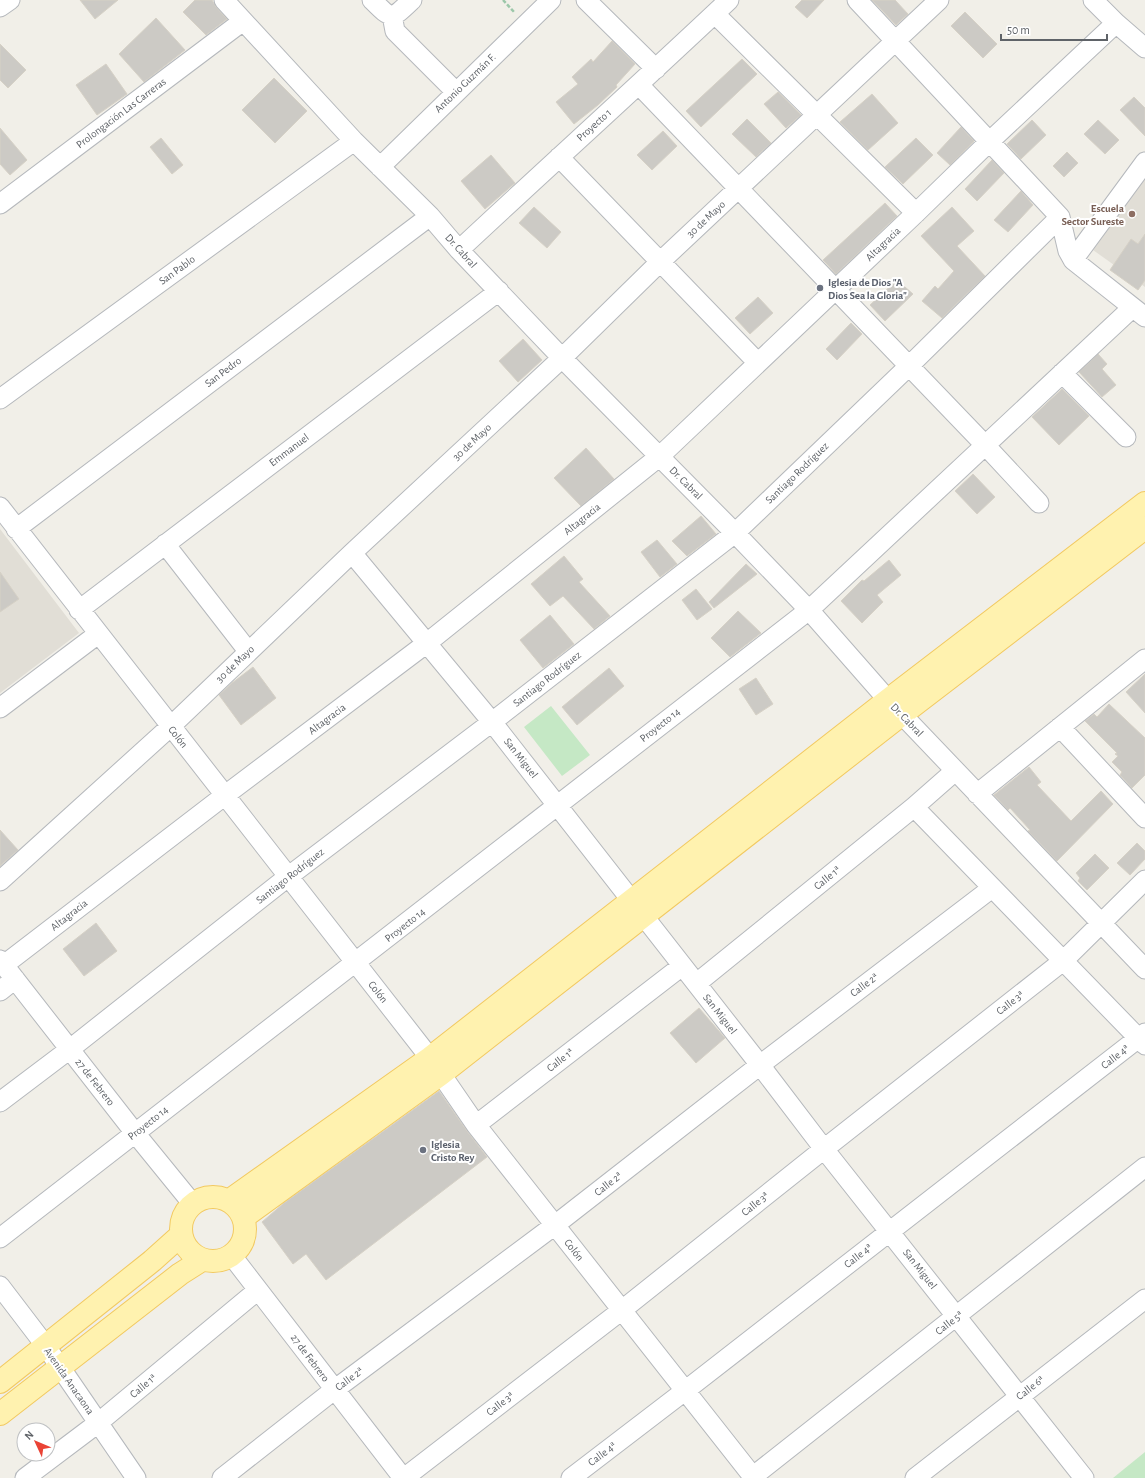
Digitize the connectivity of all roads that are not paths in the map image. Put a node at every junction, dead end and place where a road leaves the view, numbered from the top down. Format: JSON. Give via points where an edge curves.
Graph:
{"nodes":[{"id":1,"x":10,"y":0,"type":"edge"},
{"id":2,"x":224,"y":0,"type":"edge"},
{"id":3,"x":372,"y":0,"type":"edge"},
{"id":4,"x":412,"y":0,"type":"edge"},
{"id":5,"x":552,"y":0,"type":"edge"},
{"id":6,"x":586,"y":0,"type":"edge"},
{"id":7,"x":729,"y":0,"type":"edge"},
{"id":8,"x":857,"y":0,"type":"edge"},
{"id":9,"x":939,"y":0,"type":"edge"},
{"id":10,"x":1093,"y":0,"type":"edge"},
{"id":11,"x":0,"y":7,"type":"edge"},
{"id":12,"x":715,"y":14,"type":"junction"},
{"id":13,"x":392,"y":15,"type":"junction"},
{"id":14,"x":243,"y":21,"type":"junction"},
{"id":15,"x":1116,"y":23,"type":"junction"},
{"id":16,"x":895,"y":41,"type":"junction"},
{"id":17,"x":1143,"y":44,"type":"edge"},
{"id":18,"x":656,"y":70,"type":"junction"},
{"id":19,"x":639,"y":85,"type":"junction"},
{"id":20,"x":456,"y":92,"type":"junction"},
{"id":21,"x":817,"y":115,"type":"junction"},
{"id":22,"x":354,"y":140,"type":"junction"},
{"id":23,"x":989,"y":142,"type":"junction"},
{"id":24,"x":559,"y":157,"type":"junction"},
{"id":25,"x":1145,"y":162,"type":"edge"},
{"id":26,"x":380,"y":167,"type":"junction"},
{"id":27,"x":738,"y":188,"type":"junction"},
{"id":28,"x":0,"y":204,"type":"edge"},
{"id":29,"x":916,"y":213,"type":"junction"},
{"id":30,"x":430,"y":216,"type":"junction"},
{"id":31,"x":1060,"y":217,"type":"junction"},
{"id":32,"x":459,"y":250,"type":"junction"},
{"id":33,"x":1073,"y":260,"type":"junction"},
{"id":34,"x":661,"y":261,"type":"junction"},
{"id":35,"x":835,"y":289,"type":"junction"},
{"id":36,"x":498,"y":291,"type":"junction"},
{"id":37,"x":1139,"y":312,"type":"edge"},
{"id":38,"x":562,"y":358,"type":"junction"},
{"id":39,"x":758,"y":363,"type":"junction"},
{"id":40,"x":909,"y":366,"type":"junction"},
{"id":41,"x":1062,"y":373,"type":"junction"},
{"id":42,"x":0,"y":399,"type":"edge"},
{"id":43,"x":1126,"y":438,"type":"dead end"},
{"id":44,"x":985,"y":445,"type":"junction"},
{"id":45,"x":660,"y":456,"type":"junction"},
{"id":46,"x":1039,"y":503,"type":"dead end"},
{"id":47,"x":1145,"y":503,"type":"edge"},
{"id":48,"x":0,"y":507,"type":"edge"},
{"id":49,"x":1145,"y":528,"type":"edge"},
{"id":50,"x":16,"y":529,"type":"junction"},
{"id":51,"x":735,"y":533,"type":"junction"},
{"id":52,"x":164,"y":544,"type":"junction"},
{"id":53,"x":352,"y":553,"type":"junction"},
{"id":54,"x":80,"y":610,"type":"junction"},
{"id":55,"x":809,"y":610,"type":"junction"},
{"id":56,"x":98,"y":634,"type":"junction"},
{"id":57,"x":427,"y":643,"type":"junction"},
{"id":58,"x":248,"y":651,"type":"junction"},
{"id":59,"x":1143,"y":665,"type":"edge"},
{"id":60,"x":0,"y":708,"type":"edge"},
{"id":61,"x":894,"y":708,"type":"junction"},
{"id":62,"x":492,"y":722,"type":"junction"},
{"id":63,"x":170,"y":727,"type":"junction"},
{"id":64,"x":1060,"y":727,"type":"junction"},
{"id":65,"x":955,"y":771,"type":"junction"},
{"id":66,"x":978,"y":794,"type":"junction"},
{"id":67,"x":224,"y":796,"type":"junction"},
{"id":68,"x":558,"y":806,"type":"junction"},
{"id":69,"x":914,"y":807,"type":"junction"},
{"id":70,"x":1145,"y":818,"type":"edge"},
{"id":71,"x":289,"y":876,"type":"junction"},
{"id":72,"x":1145,"y":880,"type":"edge"},
{"id":73,"x":0,"y":881,"type":"edge"},
{"id":74,"x":992,"y":888,"type":"junction"},
{"id":75,"x":637,"y":908,"type":"junction"},
{"id":76,"x":1101,"y":923,"type":"junction"},
{"id":77,"x":1064,"y":961,"type":"junction"},
{"id":78,"x":356,"y":963,"type":"junction"},
{"id":79,"x":682,"y":966,"type":"junction"},
{"id":80,"x":6,"y":968,"type":"edge"},
{"id":81,"x":1145,"y":969,"type":"edge"},
{"id":82,"x":697,"y":983,"type":"junction"},
{"id":83,"x":0,"y":991,"type":"edge"},
{"id":84,"x":1143,"y":1039,"type":"edge"},
{"id":85,"x":70,"y":1049,"type":"junction"},
{"id":86,"x":760,"y":1065,"type":"junction"},
{"id":87,"x":435,"y":1066,"type":"junction"},
{"id":88,"x":0,"y":1102,"type":"edge"},
{"id":89,"x":476,"y":1125,"type":"junction"},
{"id":90,"x":135,"y":1133,"type":"junction"},
{"id":91,"x":824,"y":1149,"type":"junction"},
{"id":92,"x":1145,"y":1167,"type":"edge"},
{"id":93,"x":230,"y":1200,"type":"junction"},
{"id":94,"x":192,"y":1203,"type":"junction"},
{"id":95,"x":244,"y":1217,"type":"junction"},
{"id":96,"x":555,"y":1225,"type":"junction"},
{"id":97,"x":890,"y":1231,"type":"junction"},
{"id":98,"x":181,"y":1235,"type":"junction"},
{"id":99,"x":0,"y":1238,"type":"edge"},
{"id":100,"x":232,"y":1256,"type":"junction"},
{"id":101,"x":202,"y":1260,"type":"junction"},
{"id":102,"x":0,"y":1286,"type":"edge"},
{"id":103,"x":258,"y":1290,"type":"junction"},
{"id":104,"x":1145,"y":1298,"type":"edge"},
{"id":105,"x":622,"y":1310,"type":"junction"},
{"id":106,"x":957,"y":1316,"type":"junction"},
{"id":107,"x":45,"y":1345,"type":"junction"},
{"id":108,"x":60,"y":1367,"type":"junction"},
{"id":109,"x":0,"y":1382,"type":"edge"},
{"id":110,"x":334,"y":1390,"type":"junction"},
{"id":111,"x":686,"y":1390,"type":"junction"},
{"id":112,"x":1020,"y":1395,"type":"junction"},
{"id":113,"x":0,"y":1414,"type":"edge"},
{"id":114,"x":98,"y":1423,"type":"junction"},
{"id":115,"x":25,"y":1478,"type":"edge"},
{"id":116,"x":136,"y":1478,"type":"edge"},
{"id":117,"x":222,"y":1478,"type":"edge"},
{"id":118,"x":403,"y":1478,"type":"edge"},
{"id":119,"x":571,"y":1478,"type":"edge"},
{"id":120,"x":753,"y":1478,"type":"edge"},
{"id":121,"x":915,"y":1478,"type":"edge"},
{"id":122,"x":1084,"y":1478,"type":"edge"}],
"edges":[{"from":1,"to":11,"type":"street"},
{"from":2,"to":14,"type":"street","name":"Dr. Cabral"},
{"from":3,"to":13,"type":"street"},
{"from":4,"to":13,"type":"street"},
{"from":5,"to":20,"type":"street","name":"Antonio Guzmán F."},
{"from":6,"to":18,"type":"street"},
{"from":7,"to":12,"type":"street","name":"Proyecto 1"},
{"from":8,"to":16,"type":"street"},
{"from":9,"to":16,"type":"street","name":"30 de Mayo"},
{"from":10,"to":15,"type":"street"},
{"from":12,"to":18,"type":"street","name":"Proyecto 1"},
{"from":12,"to":21,"type":"street"},
{"from":13,"to":20,"type":"street","via":[[395,31]]},
{"from":14,"to":22,"type":"street","name":"Dr. Cabral"},
{"from":14,"to":28,"type":"street","name":"Prolongación Las Carreras"},
{"from":15,"to":17,"type":"street"},
{"from":15,"to":23,"type":"street","name":"Altagracia"},
{"from":16,"to":21,"type":"street","name":"30 de Mayo"},
{"from":16,"to":23,"type":"street"},
{"from":18,"to":19,"type":"street","name":"Proyecto 1"},
{"from":19,"to":24,"type":"street","name":"Proyecto 1"},
{"from":19,"to":27,"type":"street"},
{"from":20,"to":26,"type":"street","name":"Antonio Guzmán F."},
{"from":21,"to":27,"type":"street","name":"30 de Mayo"},
{"from":21,"to":29,"type":"street"},
{"from":22,"to":26,"type":"street","name":"Dr. Cabral"},
{"from":22,"to":42,"type":"street","name":"San Pablo"},
{"from":23,"to":29,"type":"street","name":"Altagracia"},
{"from":23,"to":31,"type":"street"},
{"from":24,"to":32,"type":"street","name":"Proyecto 1"},
{"from":24,"to":34,"type":"street"},
{"from":25,"to":33,"type":"street"},
{"from":26,"to":30,"type":"street","name":"Dr. Cabral"},
{"from":27,"to":34,"type":"street","name":"30 de Mayo"},
{"from":27,"to":35,"type":"street"},
{"from":29,"to":35,"type":"street","name":"Altagracia"},
{"from":30,"to":32,"type":"street","name":"Dr. Cabral"},
{"from":30,"to":50,"type":"street","name":"San Pedro"},
{"from":31,"to":33,"type":"street","via":[[1068,251]]},
{"from":31,"to":40,"type":"street","name":"Santiago Rodríguez"},
{"from":32,"to":36,"type":"street","name":"Dr. Cabral"},
{"from":33,"to":37,"type":"street"},
{"from":34,"to":38,"type":"street","name":"30 de Mayo"},
{"from":34,"to":39,"type":"street"},
{"from":35,"to":39,"type":"street","name":"Altagracia"},
{"from":35,"to":40,"type":"street"},
{"from":36,"to":38,"type":"street","name":"Dr. Cabral"},
{"from":36,"to":52,"type":"street","name":"Emmanuel"},
{"from":37,"to":41,"type":"street","name":"Proyecto 14"},
{"from":38,"to":45,"type":"street","name":"Dr. Cabral"},
{"from":38,"to":53,"type":"street","name":"30 de Mayo"},
{"from":39,"to":45,"type":"street","name":"Altagracia"},
{"from":40,"to":44,"type":"street"},
{"from":40,"to":51,"type":"street","name":"Santiago Rodríguez"},
{"from":41,"to":43,"type":"street"},
{"from":41,"to":44,"type":"street","name":"Proyecto 14"},
{"from":44,"to":46,"type":"street"},
{"from":44,"to":55,"type":"street","name":"Proyecto 14"},
{"from":45,"to":51,"type":"street","name":"Dr. Cabral"},
{"from":45,"to":57,"type":"street","name":"Altagracia"},
{"from":47,"to":61,"type":"main road"},
{"from":48,"to":50,"type":"street","name":"Colón"},
{"from":49,"to":61,"type":"main road"},
{"from":50,"to":54,"type":"street","name":"Colón"},
{"from":51,"to":55,"type":"street","name":"Dr. Cabral"},
{"from":51,"to":62,"type":"street","name":"Santiago Rodríguez"},
{"from":52,"to":54,"type":"street","name":"Emmanuel"},
{"from":52,"to":58,"type":"street"},
{"from":53,"to":57,"type":"street","name":"San Miguel"},
{"from":53,"to":58,"type":"street","name":"30 de Mayo"},
{"from":54,"to":56,"type":"street","name":"Colón"},
{"from":55,"to":61,"type":"street","name":"Dr. Cabral"},
{"from":55,"to":68,"type":"street","name":"Proyecto 14"},
{"from":56,"to":60,"type":"street"},
{"from":56,"to":63,"type":"street","name":"Colón"},
{"from":57,"to":62,"type":"street","name":"San Miguel"},
{"from":57,"to":67,"type":"street","name":"Altagracia"},
{"from":58,"to":63,"type":"street","name":"30 de Mayo"},
{"from":59,"to":64,"type":"street"},
{"from":61,"to":65,"type":"street","name":"Dr. Cabral"},
{"from":61,"to":75,"type":"main road"},
{"from":62,"to":68,"type":"street","name":"San Miguel"},
{"from":62,"to":71,"type":"street","name":"Santiago Rodríguez"},
{"from":63,"to":67,"type":"street","name":"Colón"},
{"from":63,"to":73,"type":"street","name":"30 de Mayo"},
{"from":64,"to":66,"type":"street"},
{"from":64,"to":70,"type":"street"},
{"from":65,"to":66,"type":"street","name":"Dr. Cabral"},
{"from":65,"to":69,"type":"street","name":"Calle 1ª"},
{"from":66,"to":76,"type":"street","name":"Dr. Cabral"},
{"from":67,"to":71,"type":"street","name":"Colón"},
{"from":67,"to":80,"type":"street","name":"Altagracia"},
{"from":68,"to":75,"type":"street","name":"San Miguel"},
{"from":68,"to":78,"type":"street","name":"Proyecto 14"},
{"from":69,"to":74,"type":"street"},
{"from":69,"to":82,"type":"street","name":"Calle 1ª"},
{"from":71,"to":78,"type":"street","name":"Colón"},
{"from":71,"to":85,"type":"street","name":"Santiago Rodríguez"},
{"from":72,"to":76,"type":"street","name":"Calle 3ª"},
{"from":74,"to":77,"type":"street"},
{"from":74,"to":86,"type":"street","name":"Calle 2ª"},
{"from":75,"to":79,"type":"street","name":"San Miguel"},
{"from":75,"to":87,"type":"main road"},
{"from":76,"to":77,"type":"street","name":"Calle 3ª"},
{"from":76,"to":81,"type":"street","name":"Dr. Cabral"},
{"from":77,"to":84,"type":"street"},
{"from":77,"to":91,"type":"street","name":"Calle 3ª"},
{"from":78,"to":87,"type":"street","name":"Colón"},
{"from":78,"to":90,"type":"street","name":"Proyecto 14"},
{"from":79,"to":82,"type":"street","name":"San Miguel"},
{"from":79,"to":89,"type":"street","name":"Calle 1ª"},
{"from":80,"to":83,"type":"street","name":"Altagracia"},
{"from":80,"to":85,"type":"street","name":"27 de Febrero"},
{"from":82,"to":86,"type":"street","name":"San Miguel"},
{"from":84,"to":97,"type":"street","name":"Calle 4ª"},
{"from":85,"to":88,"type":"street","name":"Santiago Rodríguez"},
{"from":85,"to":90,"type":"street","name":"27 de Febrero"},
{"from":86,"to":91,"type":"street","name":"San Miguel"},
{"from":86,"to":96,"type":"street","name":"Calle 2ª"},
{"from":87,"to":89,"type":"street","name":"Colón"},
{"from":87,"to":93,"type":"main road"},
{"from":87,"to":95,"type":"main road"},
{"from":89,"to":96,"type":"street","name":"Colón"},
{"from":90,"to":94,"type":"street","name":"27 de Febrero"},
{"from":90,"to":99,"type":"street","name":"Proyecto 14"},
{"from":91,"to":97,"type":"street","name":"San Miguel"},
{"from":91,"to":105,"type":"street","name":"Calle 3ª"},
{"from":92,"to":106,"type":"street","name":"Calle 5ª"},
{"from":93,"to":94,"type":"main road","via":[[217,1196],[204,1197]]},
{"from":93,"to":95,"type":"main road"},
{"from":94,"to":98,"type":"main road","via":[[182,1218]]},
{"from":95,"to":100,"type":"main road","via":[[246,1231],[242,1245]]},
{"from":96,"to":105,"type":"street","name":"Colón"},
{"from":96,"to":110,"type":"street","name":"Calle 2ª"},
{"from":97,"to":106,"type":"street","name":"San Miguel"},
{"from":97,"to":111,"type":"street","name":"Calle 4ª"},
{"from":98,"to":101,"type":"main road","via":[[185,1246]]},
{"from":98,"to":107,"type":"main road"},
{"from":100,"to":101,"type":"main road","via":[[217,1262]]},
{"from":100,"to":103,"type":"street","name":"27 de Febrero"},
{"from":101,"to":108,"type":"main road","via":[[180,1274]]},
{"from":102,"to":107,"type":"street","name":"Avenida Anacaona"},
{"from":103,"to":110,"type":"street","name":"27 de Febrero"},
{"from":103,"to":114,"type":"street","name":"Calle 1ª"},
{"from":104,"to":112,"type":"street","name":"Calle 6ª"},
{"from":105,"to":111,"type":"street","name":"Colón"},
{"from":105,"to":118,"type":"street","name":"Calle 3ª"},
{"from":106,"to":112,"type":"street","name":"San Miguel"},
{"from":106,"to":120,"type":"street","name":"Calle 5ª"},
{"from":107,"to":108,"type":"street","name":"Avenida Anacaona"},
{"from":107,"to":109,"type":"main road"},
{"from":108,"to":113,"type":"main road"},
{"from":108,"to":114,"type":"street","name":"Avenida Anacaona"},
{"from":110,"to":117,"type":"street","name":"Calle 2ª"},
{"from":110,"to":118,"type":"street","name":"27 de Febrero"},
{"from":111,"to":119,"type":"street","name":"Calle 4ª"},
{"from":111,"to":120,"type":"street","name":"Colón"},
{"from":112,"to":121,"type":"street","name":"Calle 6ª"},
{"from":112,"to":122,"type":"street","name":"San Miguel"},
{"from":114,"to":115,"type":"street","name":"Calle 1ª"},
{"from":114,"to":116,"type":"street","name":"Avenida Anacaona"}]}
